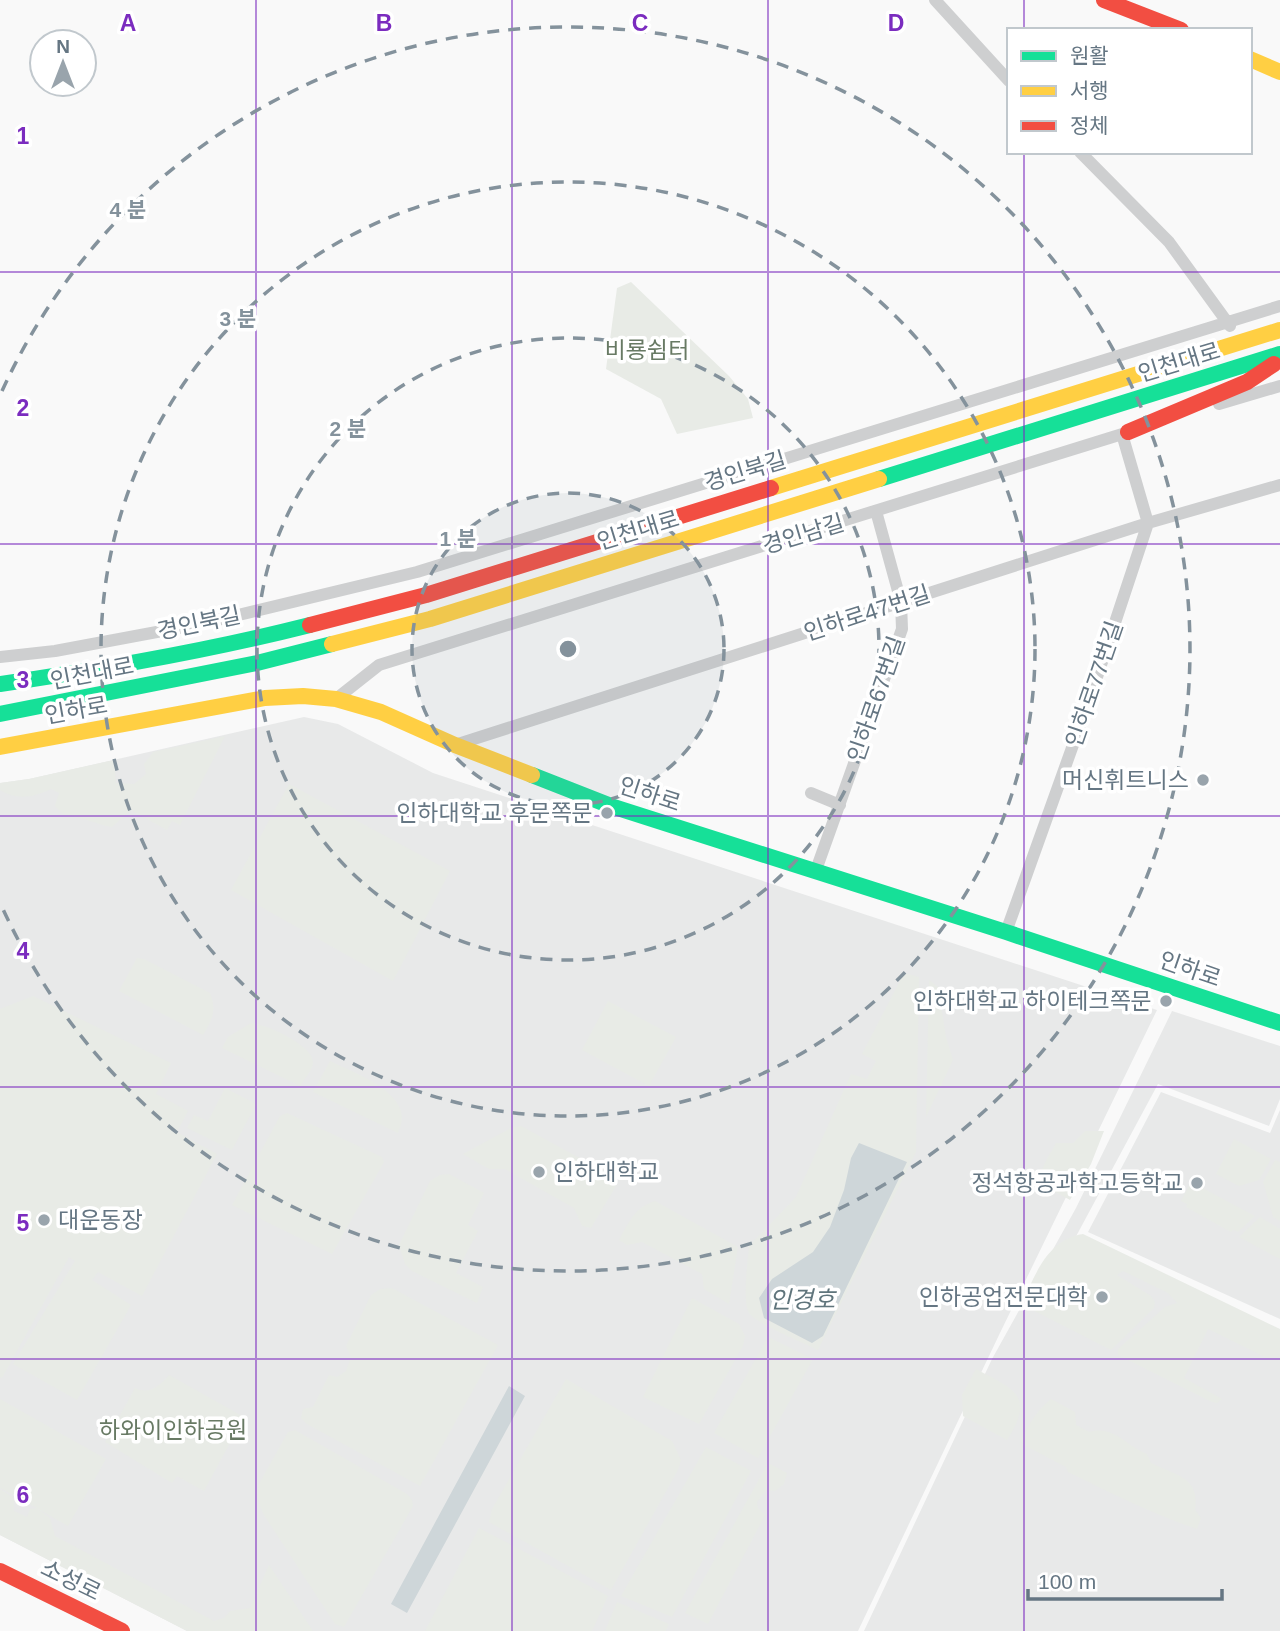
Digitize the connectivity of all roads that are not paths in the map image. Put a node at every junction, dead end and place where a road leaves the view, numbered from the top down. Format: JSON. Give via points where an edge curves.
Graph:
{"nodes":[{"id":1,"x":935,"y":0,"type":"edge"},
{"id":2,"x":1104,"y":0,"type":"edge"},
{"id":3,"x":1176,"y":28,"type":"edge"},
{"id":4,"x":1252,"y":60,"type":"edge"},
{"id":5,"x":1280,"y":72,"type":"edge"},
{"id":6,"x":1007,"y":79,"type":"edge"},
{"id":7,"x":1082,"y":154,"type":"edge"},
{"id":8,"x":1280,"y":306,"type":"edge"},
{"id":9,"x":1229,"y":325,"type":"junction"},
{"id":10,"x":1280,"y":330,"type":"edge"},
{"id":11,"x":1280,"y":354,"type":"edge"},
{"id":12,"x":1280,"y":360,"type":"edge"},
{"id":13,"x":1280,"y":386,"type":"edge"},
{"id":14,"x":1125,"y":433,"type":"junction"},
{"id":15,"x":1280,"y":485,"type":"edge"},
{"id":16,"x":876,"y":511,"type":"junction"},
{"id":17,"x":1148,"y":523,"type":"junction"},
{"id":18,"x":901,"y":602,"type":"junction"},
{"id":19,"x":0,"y":657,"type":"edge"},
{"id":20,"x":0,"y":684,"type":"edge"},
{"id":21,"x":336,"y":699,"type":"junction"},
{"id":22,"x":0,"y":714,"type":"edge"},
{"id":23,"x":455,"y":745,"type":"junction"},
{"id":24,"x":0,"y":747,"type":"edge"},
{"id":25,"x":811,"y":793,"type":"dead end"},
{"id":26,"x":840,"y":805,"type":"junction"},
{"id":27,"x":816,"y":870,"type":"junction"},
{"id":28,"x":1006,"y":932,"type":"junction"},
{"id":29,"x":1280,"y":1023,"type":"edge"},
{"id":30,"x":0,"y":1571,"type":"edge"},
{"id":31,"x":122,"y":1631,"type":"edge"}],
"edges":[{"from":1,"to":6,"type":"street"},
{"from":2,"to":3,"type":"main road"},
{"from":4,"to":5,"type":"main road"},
{"from":7,"to":9,"type":"street","via":[[1169,242]]},
{"from":8,"to":9,"type":"street","name":"경인북길"},
{"from":9,"to":19,"type":"street","name":"경인북길","via":[[417,572],[205,623]]},
{"from":10,"to":20,"type":"main road","name":"인천대로","via":[[426,595],[128,665]]},
{"from":11,"to":22,"type":"main road","name":"인천대로","via":[[430,619],[257,663]]},
{"from":12,"to":14,"type":"main road","via":[[1247,382]]},
{"from":13,"to":14,"type":"street","name":"경인남길"},
{"from":14,"to":16,"type":"street","name":"경인남길"},
{"from":14,"to":17,"type":"street"},
{"from":15,"to":17,"type":"street","name":"인하로47번길"},
{"from":16,"to":18,"type":"street","name":"인하로67번길"},
{"from":16,"to":21,"type":"street","name":"경인남길","via":[[379,664]]},
{"from":17,"to":18,"type":"street","name":"인하로47번길"},
{"from":17,"to":28,"type":"street","name":"인하로77번길"},
{"from":18,"to":23,"type":"street","name":"인하로47번길"},
{"from":18,"to":26,"type":"street","name":"인하로67번길","via":[[902,629]]},
{"from":21,"to":23,"type":"main road","name":"인하로","via":[[381,712]]},
{"from":21,"to":24,"type":"main road","name":"인하로","via":[[265,698]]},
{"from":23,"to":27,"type":"main road","name":"인하로","via":[[611,806]]},
{"from":25,"to":26,"type":"street"},
{"from":26,"to":27,"type":"street","name":"인하로67번길"},
{"from":27,"to":28,"type":"main road","name":"인하로"},
{"from":28,"to":29,"type":"main road","name":"인하로"},
{"from":30,"to":31,"type":"main road","name":"소성로"}]}
